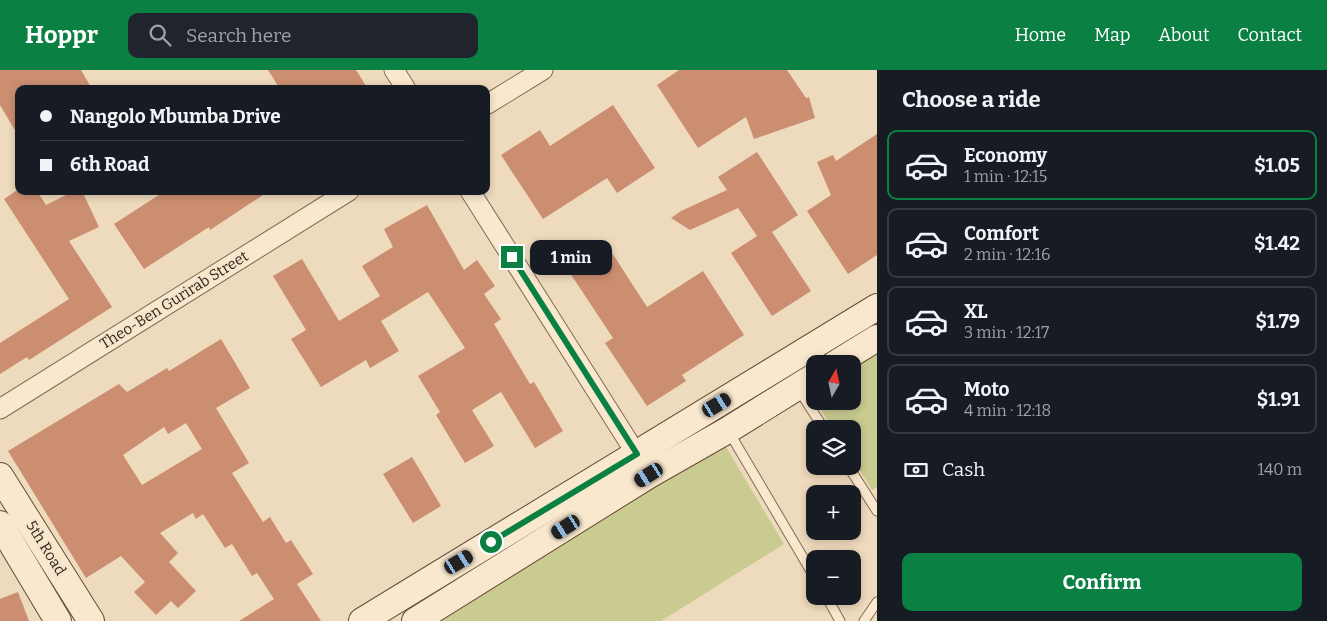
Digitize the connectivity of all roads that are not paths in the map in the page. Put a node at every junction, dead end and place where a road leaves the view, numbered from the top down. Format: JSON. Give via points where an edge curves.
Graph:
{"nodes":[{"id":1,"x":394,"y":70,"type":"edge"},
{"id":2,"x":543,"y":70,"type":"edge"},
{"id":3,"x":403,"y":85,"type":"edge"},
{"id":4,"x":490,"y":103,"type":"edge"},
{"id":5,"x":343,"y":195,"type":"edge"},
{"id":6,"x":473,"y":195,"type":"edge"},
{"id":7,"x":877,"y":306,"type":"edge"},
{"id":8,"x":877,"y":338,"type":"edge"},
{"id":9,"x":850,"y":355,"type":"edge"},
{"id":10,"x":806,"y":382,"type":"edge"},
{"id":11,"x":0,"y":409,"type":"edge"},
{"id":12,"x":728,"y":430,"type":"junction"},
{"id":13,"x":643,"y":464,"type":"junction"},
{"id":14,"x":854,"y":475,"type":"edge"},
{"id":15,"x":0,"y":476,"type":"edge"},
{"id":16,"x":877,"y":511,"type":"edge"},
{"id":17,"x":0,"y":524,"type":"edge"},
{"id":18,"x":806,"y":563,"type":"edge"},
{"id":19,"x":877,"y":602,"type":"edge"},
{"id":20,"x":831,"y":605,"type":"edge"},
{"id":21,"x":58,"y":621,"type":"edge"},
{"id":22,"x":91,"y":621,"type":"edge"},
{"id":23,"x":362,"y":621,"type":"edge"},
{"id":24,"x":415,"y":621,"type":"edge"},
{"id":25,"x":840,"y":621,"type":"edge"},
{"id":26,"x":864,"y":621,"type":"edge"}],
"edges":[{"from":1,"to":3,"type":"street"},
{"from":2,"to":4,"type":"street"},
{"from":5,"to":11,"type":"street","name":"Theo-Ben Gurirab Street"},
{"from":6,"to":13,"type":"street"},
{"from":7,"to":13,"type":"street"},
{"from":8,"to":9,"type":"street"},
{"from":10,"to":12,"type":"street"},
{"from":12,"to":13,"type":"street"},
{"from":12,"to":18,"type":"lane"},
{"from":13,"to":23,"type":"street"},
{"from":13,"to":24,"type":"street"},
{"from":14,"to":16,"type":"lane"},
{"from":15,"to":22,"type":"street","name":"5th Road"},
{"from":17,"to":21,"type":"street","name":"5th Road"},
{"from":19,"to":26,"type":"lane"},
{"from":20,"to":25,"type":"lane"}]}
